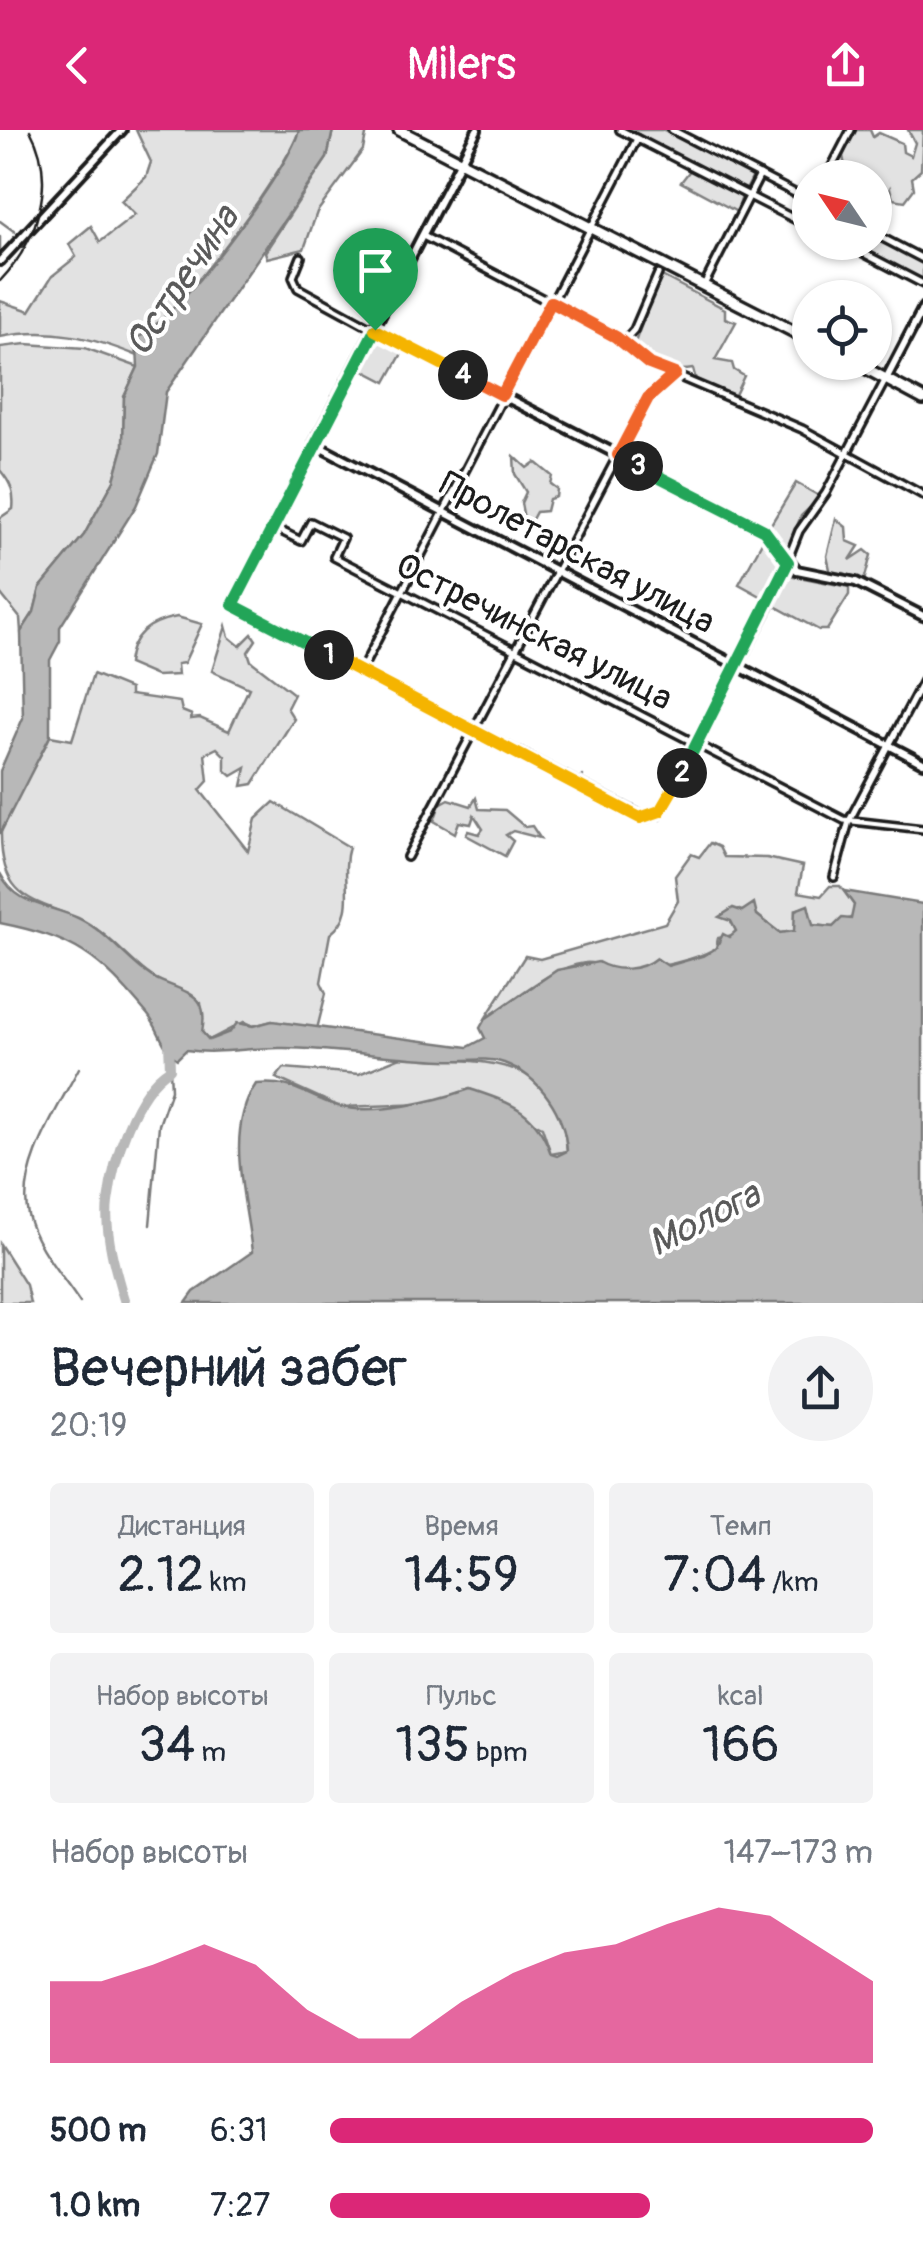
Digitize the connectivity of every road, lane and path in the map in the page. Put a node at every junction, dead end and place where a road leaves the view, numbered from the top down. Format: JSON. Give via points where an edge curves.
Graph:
{"nodes":[{"id":1,"x":122,"y":130,"type":"edge"},
{"id":2,"x":399,"y":130,"type":"edge"},
{"id":3,"x":477,"y":130,"type":"edge"},
{"id":4,"x":620,"y":130,"type":"edge"},
{"id":5,"x":672,"y":130,"type":"edge"},
{"id":6,"x":851,"y":130,"type":"edge"},
{"id":7,"x":637,"y":139,"type":"junction"},
{"id":8,"x":835,"y":160,"type":"edge"},
{"id":9,"x":459,"y":162,"type":"junction"},
{"id":10,"x":760,"y":175,"type":"junction"},
{"id":11,"x":792,"y":192,"type":"edge"},
{"id":12,"x":748,"y":196,"type":"junction"},
{"id":13,"x":792,"y":217,"type":"edge"},
{"id":14,"x":590,"y":227,"type":"junction"},
{"id":15,"x":425,"y":237,"type":"junction"},
{"id":16,"x":892,"y":243,"type":"edge"},
{"id":17,"x":301,"y":258,"type":"dead end"},
{"id":18,"x":923,"y":259,"type":"edge"},
{"id":19,"x":877,"y":260,"type":"edge"},
{"id":20,"x":0,"y":261,"type":"edge"},
{"id":21,"x":658,"y":274,"type":"dead end"},
{"id":22,"x":923,"y":284,"type":"edge"},
{"id":23,"x":704,"y":285,"type":"junction"},
{"id":24,"x":551,"y":302,"type":"junction"},
{"id":25,"x":923,"y":308,"type":"edge"},
{"id":26,"x":375,"y":330,"type":"junction"},
{"id":27,"x":792,"y":331,"type":"edge"},
{"id":28,"x":623,"y":342,"type":"junction"},
{"id":29,"x":892,"y":367,"type":"edge"},
{"id":30,"x":675,"y":374,"type":"junction"},
{"id":31,"x":885,"y":380,"type":"edge"},
{"id":32,"x":888,"y":380,"type":"edge"},
{"id":33,"x":502,"y":395,"type":"junction"},
{"id":34,"x":923,"y":398,"type":"edge"},
{"id":35,"x":314,"y":444,"type":"junction"},
{"id":36,"x":847,"y":453,"type":"junction"},
{"id":37,"x":618,"y":455,"type":"junction"},
{"id":38,"x":923,"y":494,"type":"edge"},
{"id":39,"x":442,"y":511,"type":"junction"},
{"id":40,"x":273,"y":526,"type":"junction"},
{"id":41,"x":788,"y":562,"type":"junction"},
{"id":42,"x":558,"y":572,"type":"junction"},
{"id":43,"x":400,"y":591,"type":"junction"},
{"id":44,"x":923,"y":616,"type":"edge"},
{"id":45,"x":516,"y":651,"type":"junction"},
{"id":46,"x":738,"y":666,"type":"junction"},
{"id":47,"x":361,"y":671,"type":"junction"},
{"id":48,"x":923,"y":681,"type":"edge"},
{"id":49,"x":475,"y":730,"type":"junction"},
{"id":50,"x":887,"y":744,"type":"junction"},
{"id":51,"x":695,"y":746,"type":"junction"},
{"id":52,"x":923,"y":763,"type":"edge"},
{"id":53,"x":849,"y":821,"type":"junction"},
{"id":54,"x":923,"y":829,"type":"edge"},
{"id":55,"x":407,"y":858,"type":"dead end"},
{"id":56,"x":834,"y":878,"type":"dead end"}],
"edges":[{"from":1,"to":20,"type":"street"},
{"from":2,"to":9,"type":"main road"},
{"from":3,"to":9,"type":"street"},
{"from":4,"to":7,"type":"street"},
{"from":5,"to":10,"type":"street"},
{"from":6,"to":8,"type":"street"},
{"from":7,"to":12,"type":"street"},
{"from":7,"to":14,"type":"street"},
{"from":9,"to":14,"type":"main road"},
{"from":9,"to":15,"type":"street"},
{"from":10,"to":11,"type":"street"},
{"from":10,"to":12,"type":"street"},
{"from":12,"to":13,"type":"street"},
{"from":12,"to":23,"type":"street"},
{"from":14,"to":23,"type":"main road"},
{"from":14,"to":24,"type":"street"},
{"from":15,"to":24,"type":"street"},
{"from":15,"to":26,"type":"street"},
{"from":16,"to":18,"type":"street"},
{"from":17,"to":26,"type":"street","via":[[292,278],[298,288]]},
{"from":19,"to":22,"type":"street"},
{"from":21,"to":28,"type":"street"},
{"from":23,"to":27,"type":"main road"},
{"from":24,"to":28,"type":"street"},
{"from":24,"to":33,"type":"street"},
{"from":25,"to":29,"type":"street"},
{"from":26,"to":33,"type":"street"},
{"from":26,"to":35,"type":"street"},
{"from":28,"to":30,"type":"street","via":[[649,364]]},
{"from":30,"to":36,"type":"street"},
{"from":30,"to":37,"type":"street","via":[[648,398]]},
{"from":31,"to":36,"type":"street"},
{"from":32,"to":34,"type":"main road"},
{"from":33,"to":37,"type":"street"},
{"from":33,"to":39,"type":"street"},
{"from":35,"to":39,"type":"street","name":"Пролетарская улица"},
{"from":35,"to":40,"type":"street"},
{"from":36,"to":38,"type":"street"},
{"from":36,"to":41,"type":"street","via":[[799,531]]},
{"from":37,"to":41,"type":"street","via":[[764,530]]},
{"from":37,"to":42,"type":"street"},
{"from":39,"to":42,"type":"street","name":"Пролетарская улица"},
{"from":39,"to":43,"type":"street"},
{"from":40,"to":43,"type":"street","name":"Остречинская улица","via":[[302,541],[311,522],[343,538],[334,557]]},
{"from":40,"to":47,"type":"street","via":[[233,605]]},
{"from":41,"to":44,"type":"street","via":[[855,582]]},
{"from":41,"to":46,"type":"street"},
{"from":42,"to":45,"type":"street"},
{"from":42,"to":46,"type":"street","name":"Пролетарская улица"},
{"from":43,"to":45,"type":"street","name":"Остречинская улица"},
{"from":43,"to":47,"type":"street"},
{"from":45,"to":49,"type":"street"},
{"from":45,"to":51,"type":"street","name":"Остречинская улица"},
{"from":46,"to":50,"type":"street","name":"Пролетарская улица"},
{"from":46,"to":51,"type":"street"},
{"from":47,"to":49,"type":"street"},
{"from":48,"to":50,"type":"street"},
{"from":49,"to":51,"type":"street","via":[[633,815],[652,817]]},
{"from":49,"to":55,"type":"street"},
{"from":50,"to":52,"type":"street","name":"Пролетарская улица"},
{"from":50,"to":53,"type":"street"},
{"from":51,"to":53,"type":"street","name":"Остречинская улица"},
{"from":53,"to":54,"type":"street","name":"Остречинская улица"},
{"from":53,"to":56,"type":"street"}]}
